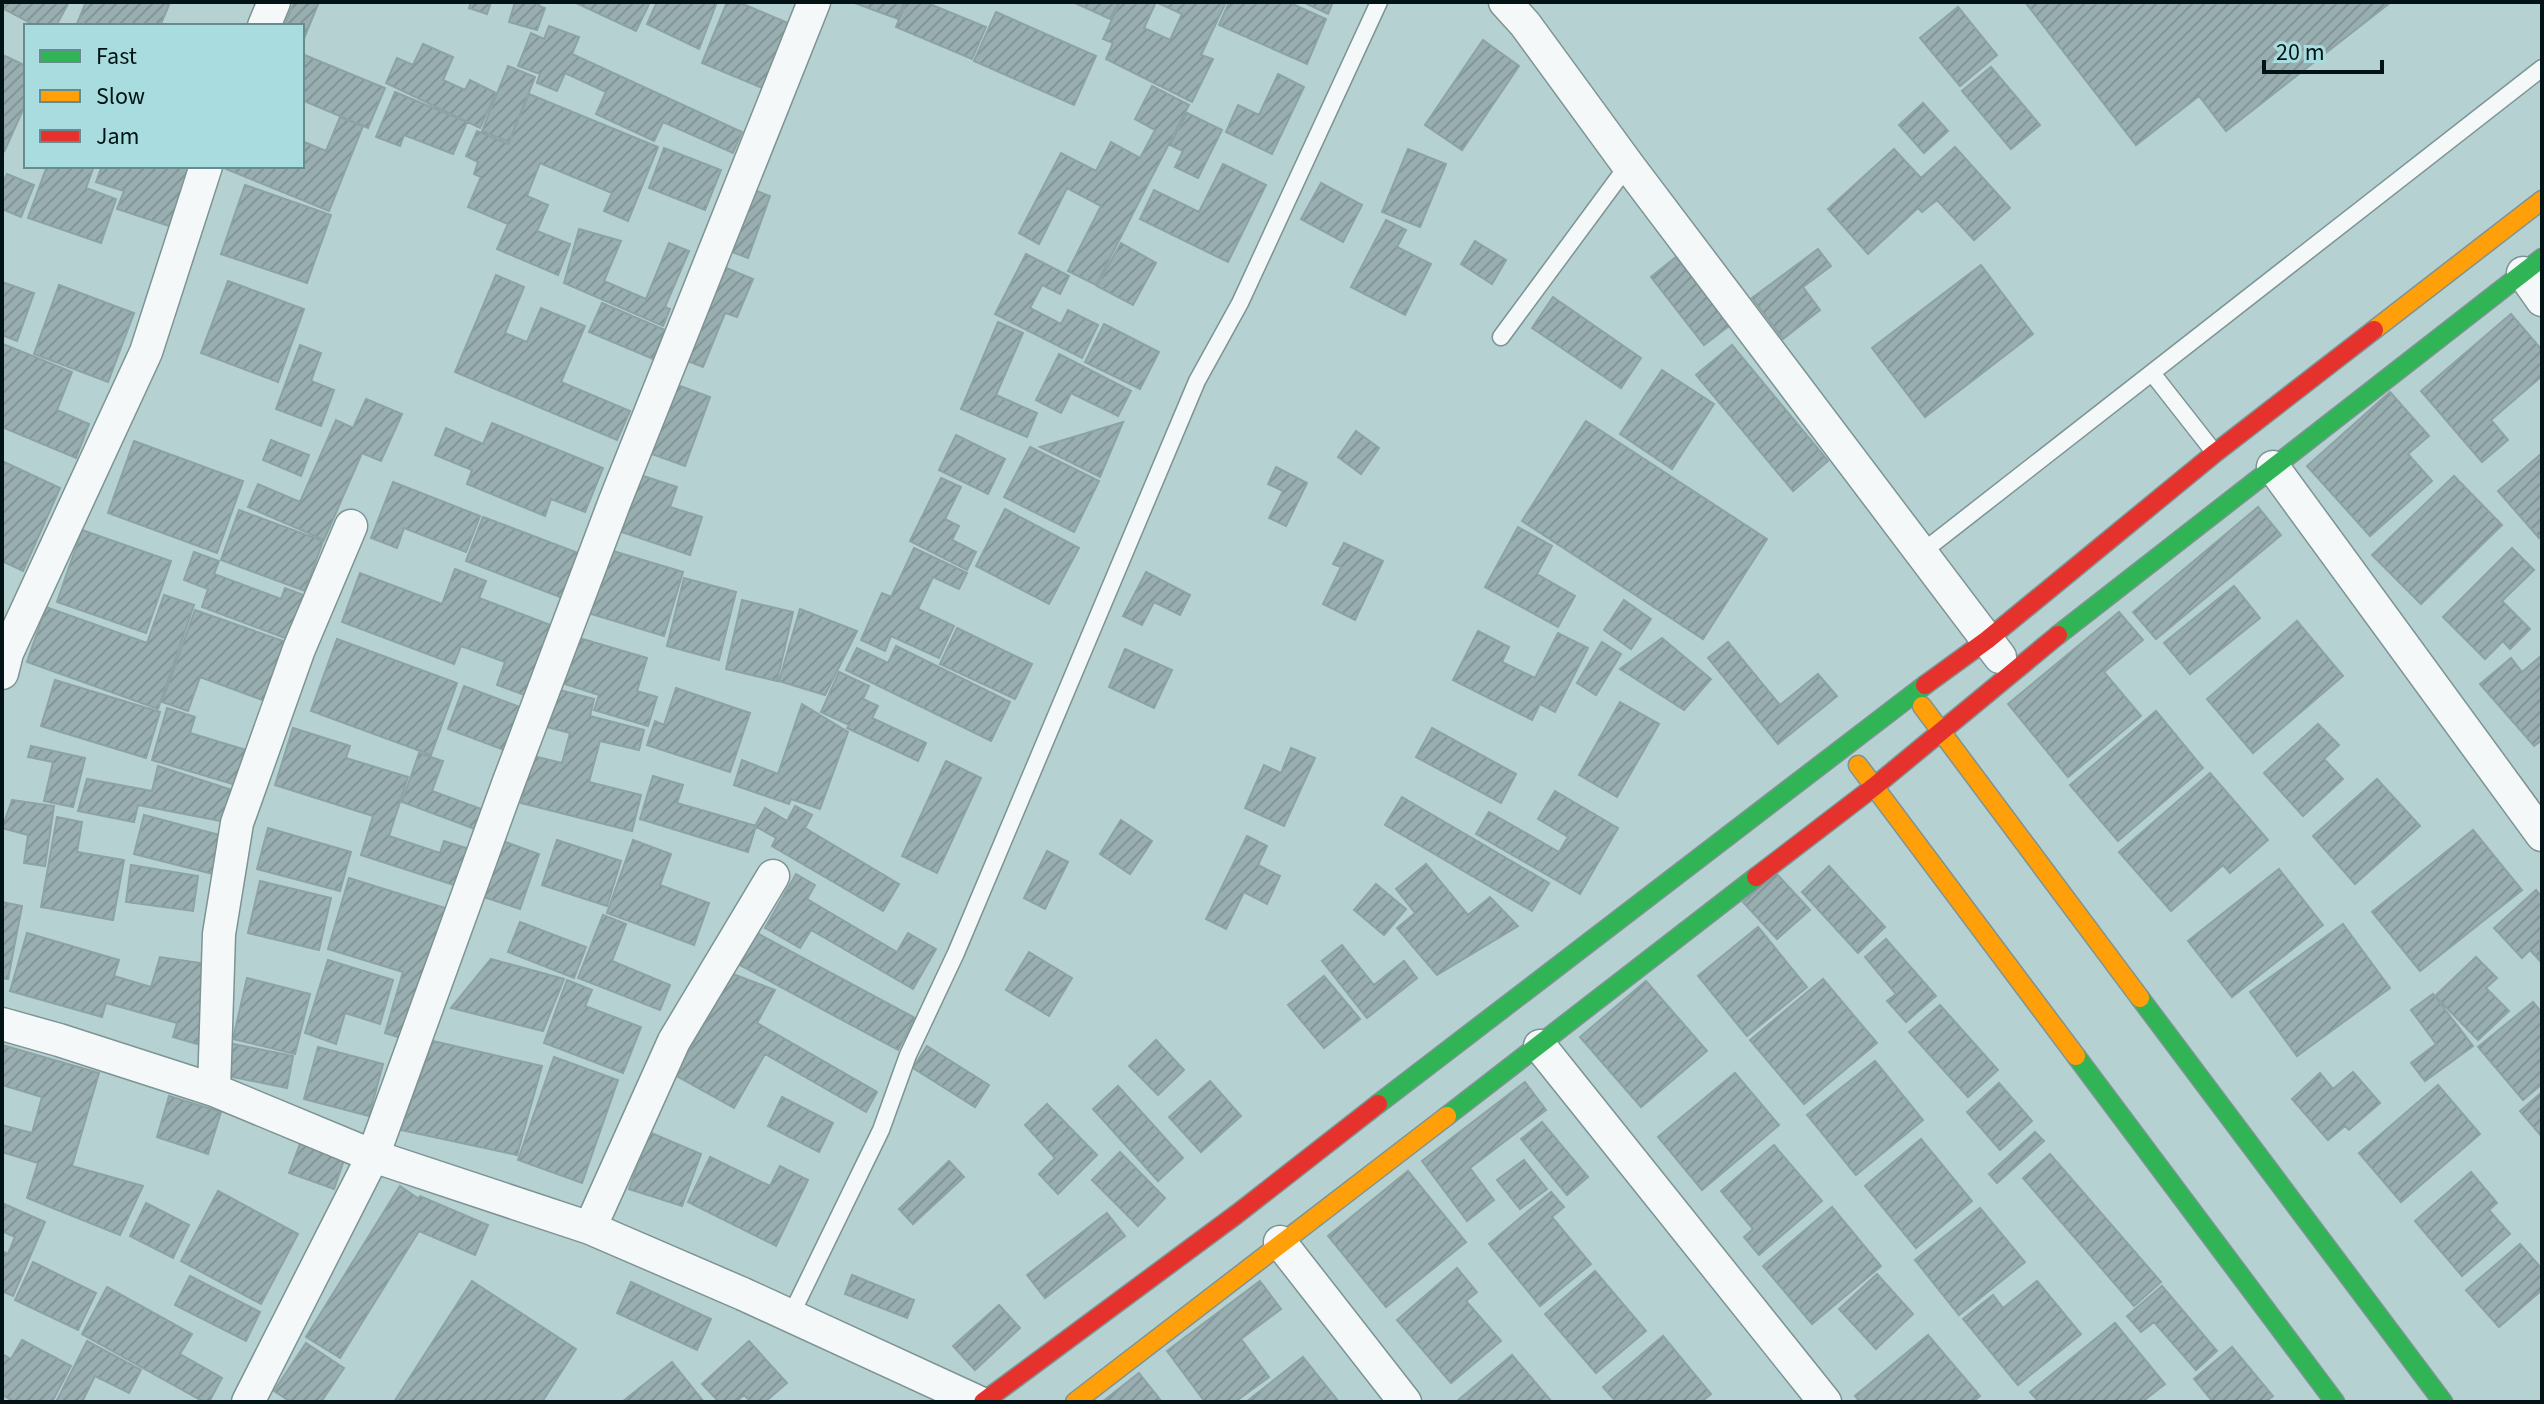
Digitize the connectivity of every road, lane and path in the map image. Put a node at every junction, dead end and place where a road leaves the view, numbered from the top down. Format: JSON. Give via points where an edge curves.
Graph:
{"nodes":[{"id":1,"x":274,"y":2,"type":"edge"},
{"id":2,"x":814,"y":2,"type":"edge"},
{"id":3,"x":1379,"y":2,"type":"edge"},
{"id":4,"x":1505,"y":2,"type":"edge"},
{"id":5,"x":265,"y":24,"type":"edge"},
{"id":6,"x":2542,"y":68,"type":"edge"},
{"id":7,"x":1628,"y":165,"type":"junction"},
{"id":8,"x":205,"y":168,"type":"edge"},
{"id":9,"x":2542,"y":200,"type":"edge"},
{"id":10,"x":2532,"y":266,"type":"edge"},
{"id":11,"x":2542,"y":300,"type":"edge"},
{"id":12,"x":1501,"y":337,"type":"dead end"},
{"id":13,"x":2152,"y":373,"type":"junction"},
{"id":14,"x":2215,"y":453,"type":"junction"},
{"id":15,"x":2273,"y":467,"type":"junction"},
{"id":16,"x":351,"y":526,"type":"dead end"},
{"id":17,"x":1921,"y":553,"type":"junction"},
{"id":18,"x":1987,"y":640,"type":"junction"},
{"id":19,"x":2011,"y":672,"type":"junction"},
{"id":20,"x":2,"y":673,"type":"edge"},
{"id":21,"x":1912,"y":694,"type":"junction"},
{"id":22,"x":1941,"y":729,"type":"junction"},
{"id":23,"x":1843,"y":748,"type":"junction"},
{"id":24,"x":1875,"y":786,"type":"junction"},
{"id":25,"x":2542,"y":835,"type":"edge"},
{"id":26,"x":773,"y":876,"type":"dead end"},
{"id":27,"x":2,"y":1024,"type":"edge"},
{"id":28,"x":1540,"y":1046,"type":"junction"},
{"id":29,"x":214,"y":1090,"type":"junction"},
{"id":30,"x":373,"y":1156,"type":"junction"},
{"id":31,"x":590,"y":1228,"type":"junction"},
{"id":32,"x":1280,"y":1242,"type":"junction"},
{"id":33,"x":790,"y":1317,"type":"junction"},
{"id":34,"x":248,"y":1402,"type":"edge"},
{"id":35,"x":980,"y":1402,"type":"edge"},
{"id":36,"x":1075,"y":1402,"type":"edge"},
{"id":37,"x":1405,"y":1402,"type":"edge"},
{"id":38,"x":1825,"y":1402,"type":"edge"},
{"id":39,"x":2335,"y":1402,"type":"edge"},
{"id":40,"x":2443,"y":1402,"type":"edge"}],
"edges":[{"from":1,"to":5,"type":"street"},
{"from":2,"to":30,"type":"street","via":[[615,501]]},
{"from":3,"to":33,"type":"lane","via":[[1240,303],[1197,381],[908,1055],[881,1130]]},
{"from":4,"to":7,"type":"street"},
{"from":6,"to":13,"type":"lane"},
{"from":7,"to":12,"type":"lane"},
{"from":7,"to":17,"type":"street"},
{"from":8,"to":20,"type":"street","via":[[146,352]]},
{"from":9,"to":14,"type":"main road"},
{"from":10,"to":11,"type":"street"},
{"from":10,"to":15,"type":"main road"},
{"from":13,"to":14,"type":"lane"},
{"from":13,"to":17,"type":"lane"},
{"from":14,"to":18,"type":"main road"},
{"from":15,"to":19,"type":"main road"},
{"from":15,"to":25,"type":"street"},
{"from":16,"to":29,"type":"street","via":[[299,649],[237,823],[219,934]]},
{"from":17,"to":18,"type":"street"},
{"from":18,"to":19,"type":"street"},
{"from":18,"to":21,"type":"main road"},
{"from":19,"to":22,"type":"main road"},
{"from":21,"to":22,"type":"main road"},
{"from":21,"to":23,"type":"main road"},
{"from":22,"to":24,"type":"main road"},
{"from":22,"to":40,"type":"main road"},
{"from":23,"to":24,"type":"main road"},
{"from":23,"to":35,"type":"main road","via":[[1237,1214]]},
{"from":24,"to":28,"type":"main road"},
{"from":24,"to":39,"type":"main road"},
{"from":26,"to":31,"type":"street","via":[[674,1041]]},
{"from":27,"to":29,"type":"street"},
{"from":28,"to":32,"type":"main road"},
{"from":28,"to":38,"type":"street"},
{"from":29,"to":30,"type":"street"},
{"from":30,"to":31,"type":"street"},
{"from":30,"to":34,"type":"street"},
{"from":31,"to":33,"type":"street"},
{"from":32,"to":36,"type":"main road"},
{"from":32,"to":37,"type":"street"},
{"from":33,"to":35,"type":"street"}]}
